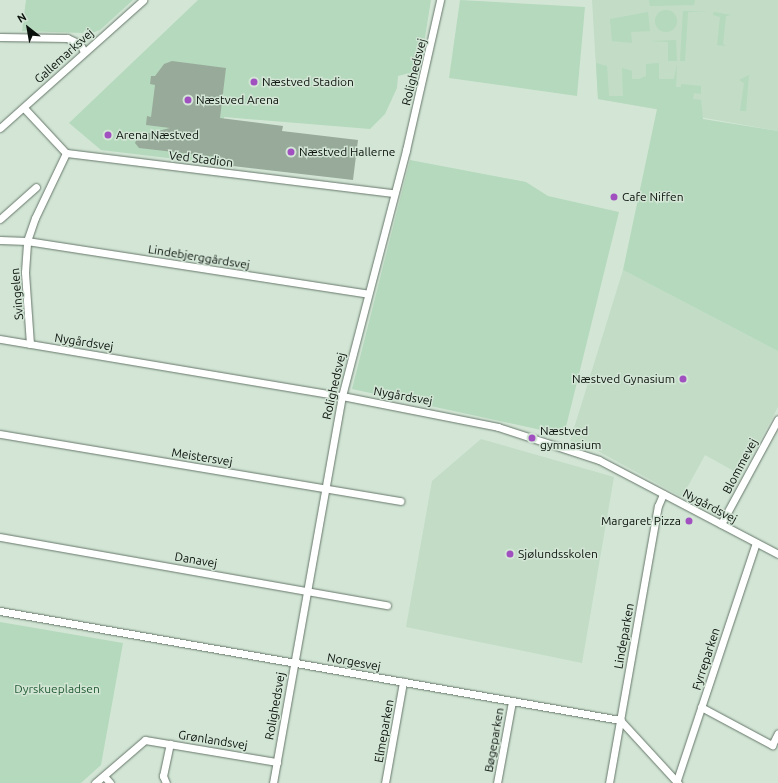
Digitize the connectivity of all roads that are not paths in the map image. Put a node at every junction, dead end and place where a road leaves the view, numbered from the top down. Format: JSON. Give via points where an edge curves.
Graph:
{"nodes":[{"id":1,"x":143,"y":0,"type":"edge"},
{"id":2,"x":440,"y":0,"type":"edge"},
{"id":3,"x":0,"y":36,"type":"edge"},
{"id":4,"x":84,"y":52,"type":"junction"},
{"id":5,"x":24,"y":108,"type":"junction"},
{"id":6,"x":0,"y":128,"type":"edge"},
{"id":7,"x":66,"y":153,"type":"junction"},
{"id":8,"x":36,"y":187,"type":"dead end"},
{"id":9,"x":394,"y":193,"type":"junction"},
{"id":10,"x":0,"y":219,"type":"edge"},
{"id":11,"x":0,"y":240,"type":"edge"},
{"id":12,"x":27,"y":241,"type":"junction"},
{"id":13,"x":368,"y":294,"type":"junction"},
{"id":14,"x":0,"y":339,"type":"edge"},
{"id":15,"x":30,"y":344,"type":"junction"},
{"id":16,"x":342,"y":396,"type":"junction"},
{"id":17,"x":778,"y":419,"type":"edge"},
{"id":18,"x":0,"y":434,"type":"edge"},
{"id":19,"x":325,"y":489,"type":"junction"},
{"id":20,"x":663,"y":494,"type":"junction"},
{"id":21,"x":400,"y":501,"type":"dead end"},
{"id":22,"x":721,"y":524,"type":"junction"},
{"id":23,"x":0,"y":537,"type":"edge"},
{"id":24,"x":756,"y":543,"type":"junction"},
{"id":25,"x":778,"y":554,"type":"edge"},
{"id":26,"x":307,"y":590,"type":"junction"},
{"id":27,"x":387,"y":605,"type":"dead end"},
{"id":28,"x":0,"y":611,"type":"edge"},
{"id":29,"x":294,"y":663,"type":"junction"},
{"id":30,"x":403,"y":682,"type":"junction"},
{"id":31,"x":512,"y":701,"type":"junction"},
{"id":32,"x":701,"y":707,"type":"junction"},
{"id":33,"x":620,"y":720,"type":"junction"},
{"id":34,"x":778,"y":733,"type":"edge"},
{"id":35,"x":170,"y":744,"type":"junction"},
{"id":36,"x":277,"y":762,"type":"junction"},
{"id":37,"x":104,"y":776,"type":"junction"},
{"id":38,"x":95,"y":783,"type":"edge"},
{"id":39,"x":110,"y":783,"type":"edge"},
{"id":40,"x":166,"y":783,"type":"edge"},
{"id":41,"x":273,"y":783,"type":"edge"},
{"id":42,"x":386,"y":783,"type":"edge"},
{"id":43,"x":497,"y":783,"type":"edge"},
{"id":44,"x":609,"y":783,"type":"edge"},
{"id":45,"x":677,"y":783,"type":"edge"}],
"edges":[{"from":1,"to":4,"type":"street","name":"Gallemarksvej"},
{"from":2,"to":9,"type":"street","name":"Rolighedsvej","via":[[437,22]]},
{"from":3,"to":4,"type":"street","via":[[67,38],[80,44]]},
{"from":4,"to":5,"type":"street","name":"Gallemarksvej"},
{"from":5,"to":6,"type":"street","name":"Gallemarksvej"},
{"from":5,"to":7,"type":"street"},
{"from":7,"to":9,"type":"street","name":"Ved Stadion"},
{"from":7,"to":12,"type":"street","name":"Svingelen"},
{"from":8,"to":10,"type":"street"},
{"from":9,"to":13,"type":"street","name":"Rolighedsvej"},
{"from":11,"to":12,"type":"street"},
{"from":12,"to":13,"type":"street","name":"Lindebjerggårdsvej"},
{"from":12,"to":15,"type":"street","name":"Svingelen","via":[[25,272]]},
{"from":13,"to":16,"type":"street","name":"Rolighedsvej"},
{"from":14,"to":15,"type":"street","name":"Nygårdsvej"},
{"from":15,"to":16,"type":"street","name":"Nygårdsvej"},
{"from":16,"to":19,"type":"street","name":"Rolighedsvej"},
{"from":16,"to":20,"type":"street","name":"Nygårdsvej","via":[[498,426],[599,460]]},
{"from":17,"to":22,"type":"street","name":"Blommevej"},
{"from":18,"to":19,"type":"street","name":"Meistersvej"},
{"from":19,"to":21,"type":"street","name":"Meistersvej"},
{"from":19,"to":26,"type":"street","name":"Rolighedsvej"},
{"from":20,"to":22,"type":"street","name":"Nygårdsvej"},
{"from":20,"to":33,"type":"street","name":"Lindeparken","via":[[658,506]]},
{"from":22,"to":24,"type":"street","name":"Nygårdsvej"},
{"from":23,"to":26,"type":"street","name":"Danavej"},
{"from":24,"to":25,"type":"street","name":"Nygårdsvej"},
{"from":24,"to":32,"type":"street","name":"Fyrreparken"},
{"from":26,"to":27,"type":"street","name":"Danavej"},
{"from":26,"to":29,"type":"street","name":"Rolighedsvej"},
{"from":28,"to":29,"type":"street","name":"Norgesvej"},
{"from":29,"to":30,"type":"street","name":"Norgesvej"},
{"from":29,"to":36,"type":"street","name":"Rolighedsvej"},
{"from":30,"to":31,"type":"street","name":"Norgesvej"},
{"from":30,"to":42,"type":"street","name":"Elmeparken"},
{"from":31,"to":33,"type":"street","name":"Norgesvej"},
{"from":31,"to":43,"type":"street","name":"Bøgeparken"},
{"from":32,"to":34,"type":"street","via":[[772,745]]},
{"from":32,"to":45,"type":"street","name":"Fyrreparken"},
{"from":33,"to":44,"type":"street","name":"Lindeparken"},
{"from":33,"to":45,"type":"street"},
{"from":35,"to":36,"type":"street","name":"Grønlandsvej"},
{"from":35,"to":37,"type":"street","name":"Grønlandsvej","via":[[145,740]]},
{"from":35,"to":40,"type":"street","name":"Grønlandsvej","via":[[163,776]]},
{"from":36,"to":41,"type":"street","name":"Rolighedsvej"},
{"from":37,"to":38,"type":"street","name":"Grønlandsvej"},
{"from":37,"to":39,"type":"street"}]}
